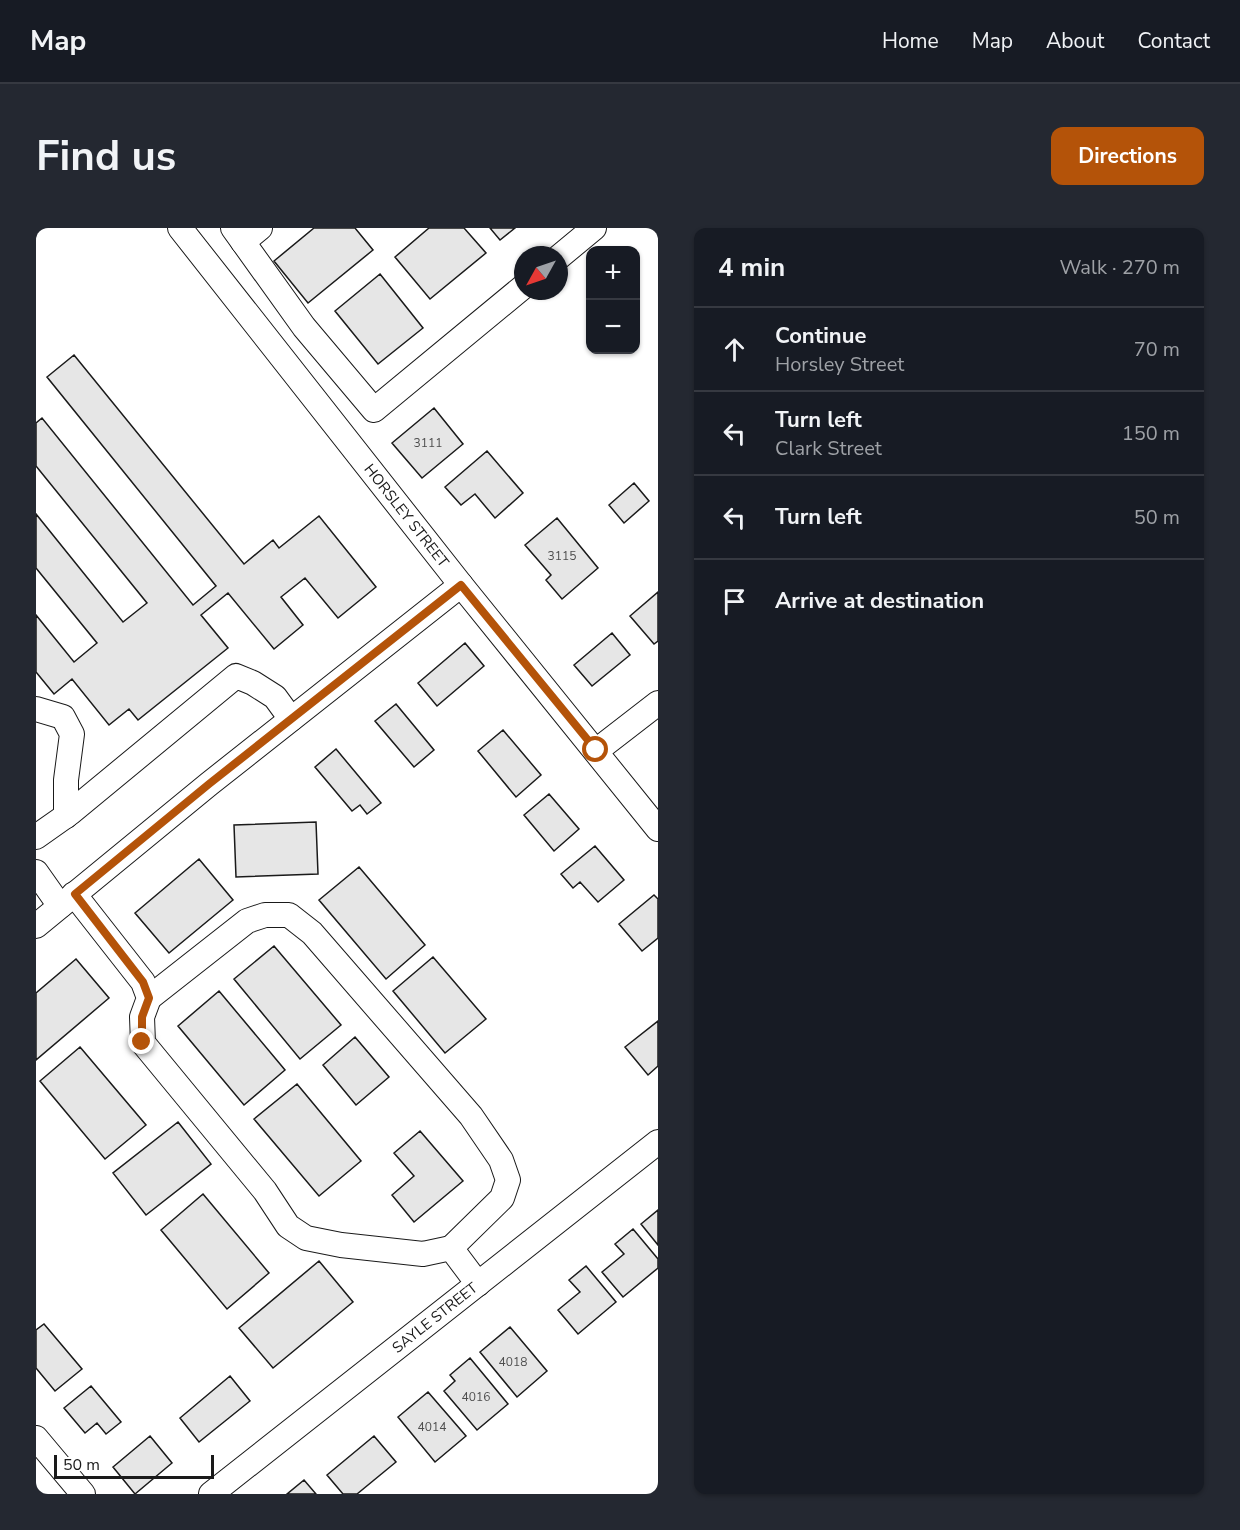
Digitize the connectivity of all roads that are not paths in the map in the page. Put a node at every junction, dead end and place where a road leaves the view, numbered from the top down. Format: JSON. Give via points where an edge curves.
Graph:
{"nodes":[{"id":1,"x":180,"y":228,"type":"edge"},
{"id":2,"x":594,"y":228,"type":"edge"},
{"id":3,"x":246,"y":233,"type":"edge"},
{"id":4,"x":568,"y":250,"type":"edge"},
{"id":5,"x":514,"y":294,"type":"edge"},
{"id":6,"x":461,"y":585,"type":"junction"},
{"id":7,"x":658,"y":703,"type":"edge"},
{"id":8,"x":36,"y":709,"type":"edge"},
{"id":9,"x":291,"y":719,"type":"junction"},
{"id":10,"x":596,"y":750,"type":"junction"},
{"id":11,"x":66,"y":816,"type":"junction"},
{"id":12,"x":658,"y":829,"type":"edge"},
{"id":13,"x":36,"y":837,"type":"edge"},
{"id":14,"x":36,"y":872,"type":"edge"},
{"id":15,"x":68,"y":900,"type":"junction"},
{"id":16,"x":36,"y":926,"type":"edge"},
{"id":17,"x":149,"y":998,"type":"junction"},
{"id":18,"x":658,"y":1142,"type":"edge"},
{"id":19,"x":451,"y":1248,"type":"junction"},
{"id":20,"x":478,"y":1284,"type":"junction"},
{"id":21,"x":36,"y":1438,"type":"edge"},
{"id":22,"x":83,"y":1494,"type":"edge"},
{"id":23,"x":212,"y":1494,"type":"edge"}],
"edges":[{"from":1,"to":6,"type":"street","name":"HORSLEY STREET"},
{"from":2,"to":4,"type":"street"},
{"from":3,"to":5,"type":"street","via":[[304,327],[374,410]]},
{"from":6,"to":9,"type":"street"},
{"from":6,"to":10,"type":"street","name":"HORSLEY STREET"},
{"from":7,"to":10,"type":"street"},
{"from":8,"to":11,"type":"street","via":[[63,717],[72,734]]},
{"from":9,"to":11,"type":"street","via":[[275,697],[236,676]]},
{"from":9,"to":15,"type":"street"},
{"from":10,"to":12,"type":"street","name":"HORSLEY STREET"},
{"from":11,"to":13,"type":"street"},
{"from":14,"to":15,"type":"street"},
{"from":15,"to":16,"type":"street"},
{"from":15,"to":17,"type":"street","via":[[143,982]]},
{"from":17,"to":19,"type":"street","via":[[142,1017],[142,1042],[265,1191],[288,1226],[306,1238],[341,1245],[423,1254]]},
{"from":17,"to":19,"type":"street","via":[[247,921],[265,915],[289,915],[312,933],[471,1116],[501,1160],[508,1180],[502,1198]]},
{"from":18,"to":20,"type":"street","name":"SAYLE STREET"},
{"from":19,"to":20,"type":"street"},
{"from":20,"to":23,"type":"street","name":"SAYLE STREET"},
{"from":21,"to":22,"type":"street"}]}
